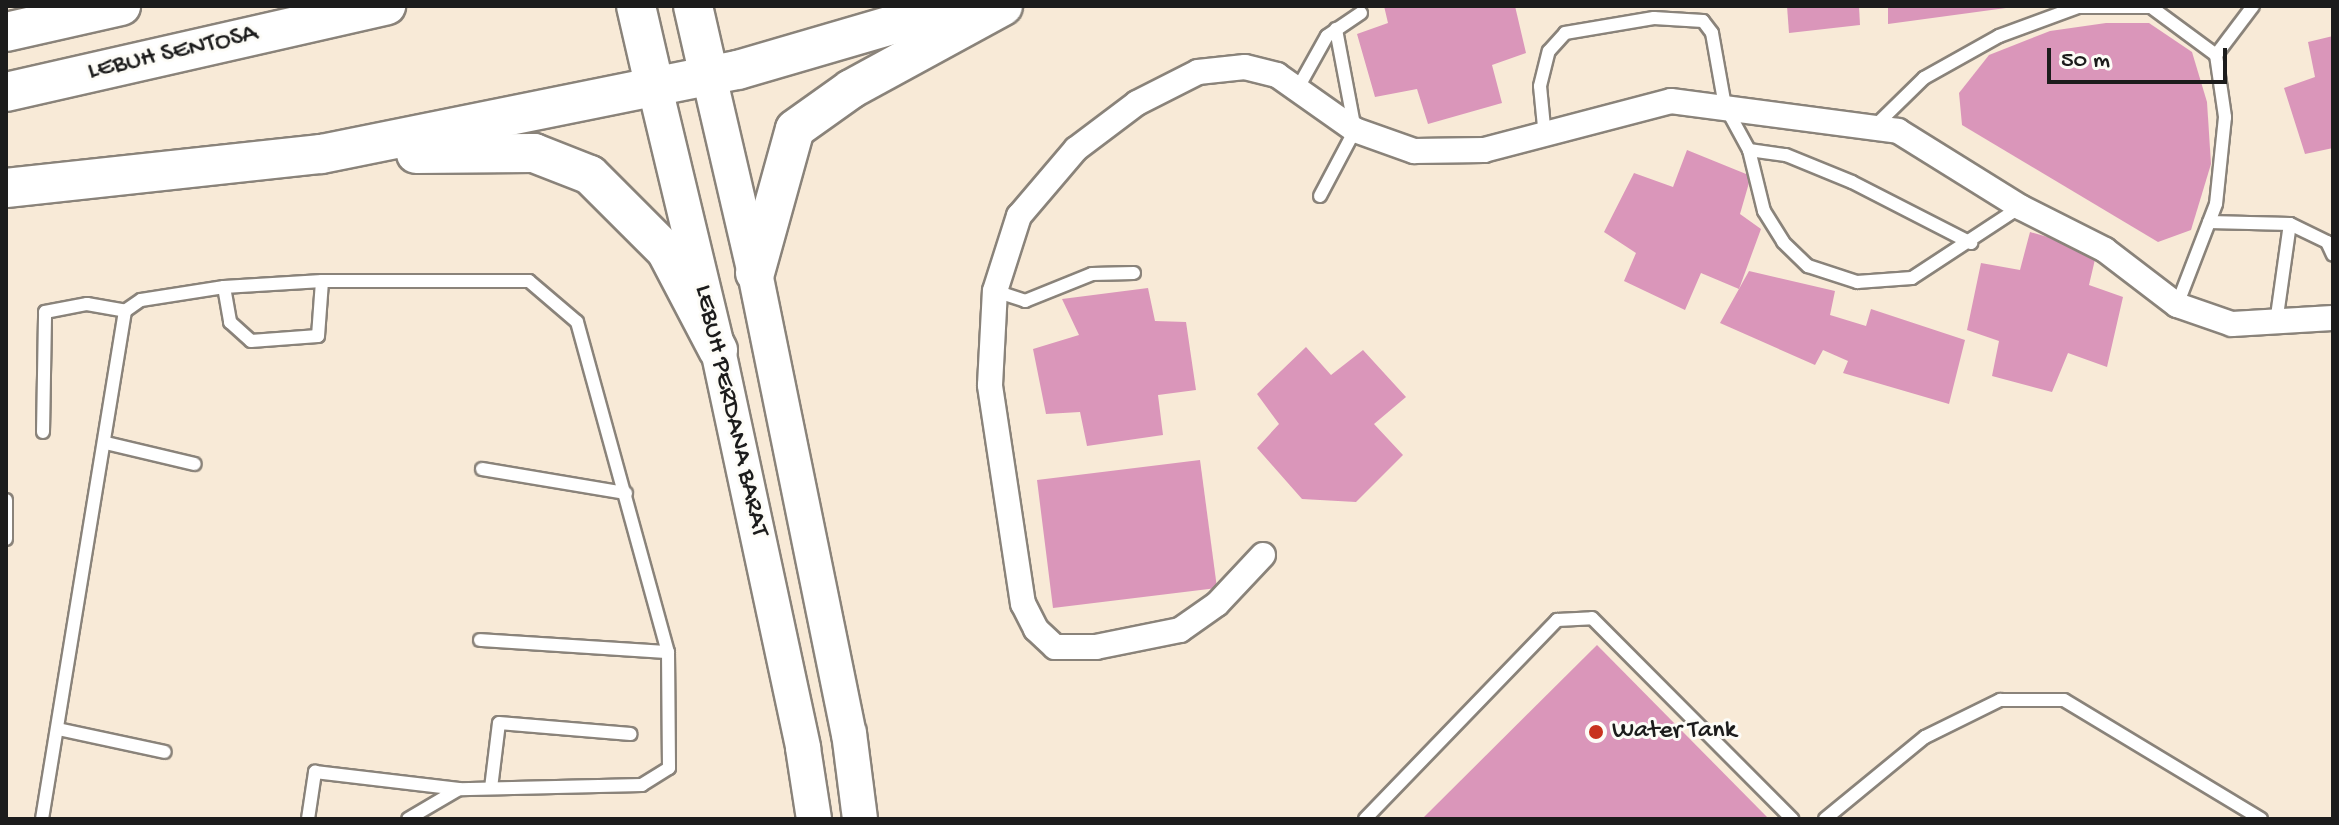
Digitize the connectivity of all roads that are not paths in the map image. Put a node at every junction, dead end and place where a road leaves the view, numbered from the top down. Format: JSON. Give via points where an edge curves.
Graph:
{"nodes":[{"id":1,"x":121,"y":6,"type":"edge"},
{"id":2,"x":386,"y":6,"type":"edge"},
{"id":3,"x":636,"y":6,"type":"edge"},
{"id":4,"x":693,"y":6,"type":"edge"},
{"id":5,"x":957,"y":6,"type":"edge"},
{"id":6,"x":1003,"y":6,"type":"edge"},
{"id":7,"x":2152,"y":6,"type":"edge"},
{"id":8,"x":2253,"y":6,"type":"edge"},
{"id":9,"x":1361,"y":13,"type":"dead end"},
{"id":10,"x":1336,"y":29,"type":"junction"},
{"id":11,"x":6,"y":32,"type":"edge"},
{"id":12,"x":2216,"y":55,"type":"junction"},
{"id":13,"x":706,"y":61,"type":"junction"},
{"id":14,"x":652,"y":73,"type":"junction"},
{"id":15,"x":1299,"y":86,"type":"junction"},
{"id":16,"x":6,"y":92,"type":"edge"},
{"id":17,"x":1725,"y":106,"type":"junction"},
{"id":18,"x":1875,"y":126,"type":"junction"},
{"id":19,"x":1355,"y":130,"type":"junction"},
{"id":20,"x":1545,"y":137,"type":"junction"},
{"id":21,"x":1749,"y":150,"type":"junction"},
{"id":22,"x":321,"y":154,"type":"junction"},
{"id":23,"x":6,"y":188,"type":"edge"},
{"id":24,"x":1320,"y":196,"type":"dead end"},
{"id":25,"x":2020,"y":207,"type":"junction"},
{"id":26,"x":2209,"y":222,"type":"junction"},
{"id":27,"x":2290,"y":224,"type":"junction"},
{"id":28,"x":1971,"y":243,"type":"junction"},
{"id":29,"x":2333,"y":255,"type":"edge"},
{"id":30,"x":755,"y":273,"type":"junction"},
{"id":31,"x":1134,"y":273,"type":"dead end"},
{"id":32,"x":322,"y":281,"type":"junction"},
{"id":33,"x":224,"y":287,"type":"junction"},
{"id":34,"x":995,"y":291,"type":"junction"},
{"id":35,"x":2177,"y":305,"type":"junction"},
{"id":36,"x":125,"y":311,"type":"junction"},
{"id":37,"x":2333,"y":318,"type":"edge"},
{"id":38,"x":2276,"y":323,"type":"junction"},
{"id":39,"x":718,"y":350,"type":"junction"},
{"id":40,"x":43,"y":432,"type":"dead end"},
{"id":41,"x":106,"y":443,"type":"junction"},
{"id":42,"x":195,"y":464,"type":"dead end"},
{"id":43,"x":482,"y":469,"type":"dead end"},
{"id":44,"x":626,"y":493,"type":"junction"},
{"id":45,"x":6,"y":500,"type":"edge"},
{"id":46,"x":6,"y":539,"type":"edge"},
{"id":47,"x":1263,"y":555,"type":"dead end"},
{"id":48,"x":480,"y":640,"type":"dead end"},
{"id":49,"x":668,"y":652,"type":"junction"},
{"id":50,"x":58,"y":729,"type":"junction"},
{"id":51,"x":631,"y":734,"type":"dead end"},
{"id":52,"x":165,"y":752,"type":"dead end"},
{"id":53,"x":491,"y":788,"type":"junction"},
{"id":54,"x":459,"y":789,"type":"junction"},
{"id":55,"x":42,"y":819,"type":"edge"},
{"id":56,"x":308,"y":819,"type":"edge"},
{"id":57,"x":408,"y":819,"type":"edge"},
{"id":58,"x":814,"y":819,"type":"edge"},
{"id":59,"x":860,"y":819,"type":"edge"},
{"id":60,"x":1365,"y":819,"type":"edge"},
{"id":61,"x":1792,"y":819,"type":"edge"},
{"id":62,"x":1825,"y":819,"type":"edge"},
{"id":63,"x":2261,"y":819,"type":"edge"}],
"edges":[{"from":1,"to":11,"type":"main road"},
{"from":2,"to":16,"type":"main road","name":"LEBUH SENTOSA"},
{"from":3,"to":14,"type":"main road","name":"LEBUH PERDANA BARAT"},
{"from":4,"to":13,"type":"main road","name":"LEBUH PERDANA BARAT"},
{"from":5,"to":13,"type":"main road"},
{"from":6,"to":30,"type":"main road","via":[[863,82],[795,129]]},
{"from":7,"to":12,"type":"lane"},
{"from":7,"to":18,"type":"lane","via":[[2078,7],[1999,36],[1924,78]]},
{"from":8,"to":12,"type":"lane"},
{"from":9,"to":10,"type":"lane"},
{"from":10,"to":15,"type":"lane"},
{"from":10,"to":19,"type":"lane"},
{"from":12,"to":26,"type":"lane","via":[[2225,117],[2216,204]]},
{"from":13,"to":14,"type":"main road"},
{"from":13,"to":30,"type":"street","name":"LEBUH PERDANA BARAT"},
{"from":14,"to":22,"type":"main road"},
{"from":14,"to":39,"type":"street","name":"LEBUH PERDANA BARAT"},
{"from":15,"to":19,"type":"street"},
{"from":15,"to":34,"type":"street","via":[[1245,67],[1198,72],[1137,103],[1076,149],[1019,216]]},
{"from":17,"to":18,"type":"street"},
{"from":17,"to":20,"type":"street","via":[[1671,101]]},
{"from":17,"to":20,"type":"lane","via":[[1712,33],[1703,21],[1654,18],[1588,26],[1565,33],[1549,51],[1540,86]]},
{"from":17,"to":21,"type":"lane"},
{"from":18,"to":25,"type":"street","via":[[1898,131]]},
{"from":19,"to":20,"type":"street","via":[[1414,151],[1484,150]]},
{"from":19,"to":24,"type":"lane"},
{"from":21,"to":28,"type":"lane","via":[[1786,155],[1839,176]]},
{"from":21,"to":28,"type":"lane","via":[[1764,211],[1783,242],[1808,266],[1857,282],[1912,278]]},
{"from":22,"to":23,"type":"main road"},
{"from":22,"to":39,"type":"main road","via":[[534,153],[590,175],[666,251]]},
{"from":25,"to":28,"type":"lane"},
{"from":25,"to":35,"type":"street","via":[[2105,250]]},
{"from":26,"to":27,"type":"lane"},
{"from":26,"to":35,"type":"lane"},
{"from":27,"to":29,"type":"lane","via":[[2327,242]]},
{"from":27,"to":38,"type":"lane"},
{"from":30,"to":59,"type":"street","name":"LEBUH PERDANA BARAT","via":[[849,733]]},
{"from":31,"to":34,"type":"lane","via":[[1092,274],[1025,301]]},
{"from":32,"to":33,"type":"lane"},
{"from":32,"to":33,"type":"lane","via":[[318,336],[251,341],[230,322]]},
{"from":32,"to":44,"type":"lane","via":[[529,281],[577,322]]},
{"from":33,"to":36,"type":"lane","via":[[141,300]]},
{"from":34,"to":47,"type":"street","via":[[990,385],[1023,604],[1036,629],[1055,647],[1096,647],[1180,630],[1217,604]]},
{"from":35,"to":38,"type":"street","via":[[2232,324]]},
{"from":36,"to":40,"type":"lane","via":[[87,304],[45,312]]},
{"from":36,"to":41,"type":"lane"},
{"from":37,"to":38,"type":"street"},
{"from":39,"to":58,"type":"street","name":"LEBUH PERDANA BARAT"},
{"from":41,"to":42,"type":"lane"},
{"from":41,"to":50,"type":"lane"},
{"from":43,"to":44,"type":"lane"},
{"from":44,"to":49,"type":"lane"},
{"from":45,"to":46,"type":"lane"},
{"from":48,"to":49,"type":"lane"},
{"from":49,"to":53,"type":"lane","via":[[669,768],[642,785]]},
{"from":50,"to":52,"type":"lane"},
{"from":50,"to":55,"type":"lane"},
{"from":51,"to":53,"type":"lane","via":[[499,723]]},
{"from":53,"to":54,"type":"lane"},
{"from":54,"to":56,"type":"lane","via":[[315,772]]},
{"from":54,"to":57,"type":"lane"},
{"from":60,"to":61,"type":"lane","via":[[1557,620],[1592,618]]},
{"from":62,"to":63,"type":"lane","via":[[1925,737],[2000,700],[2064,700]]}]}
